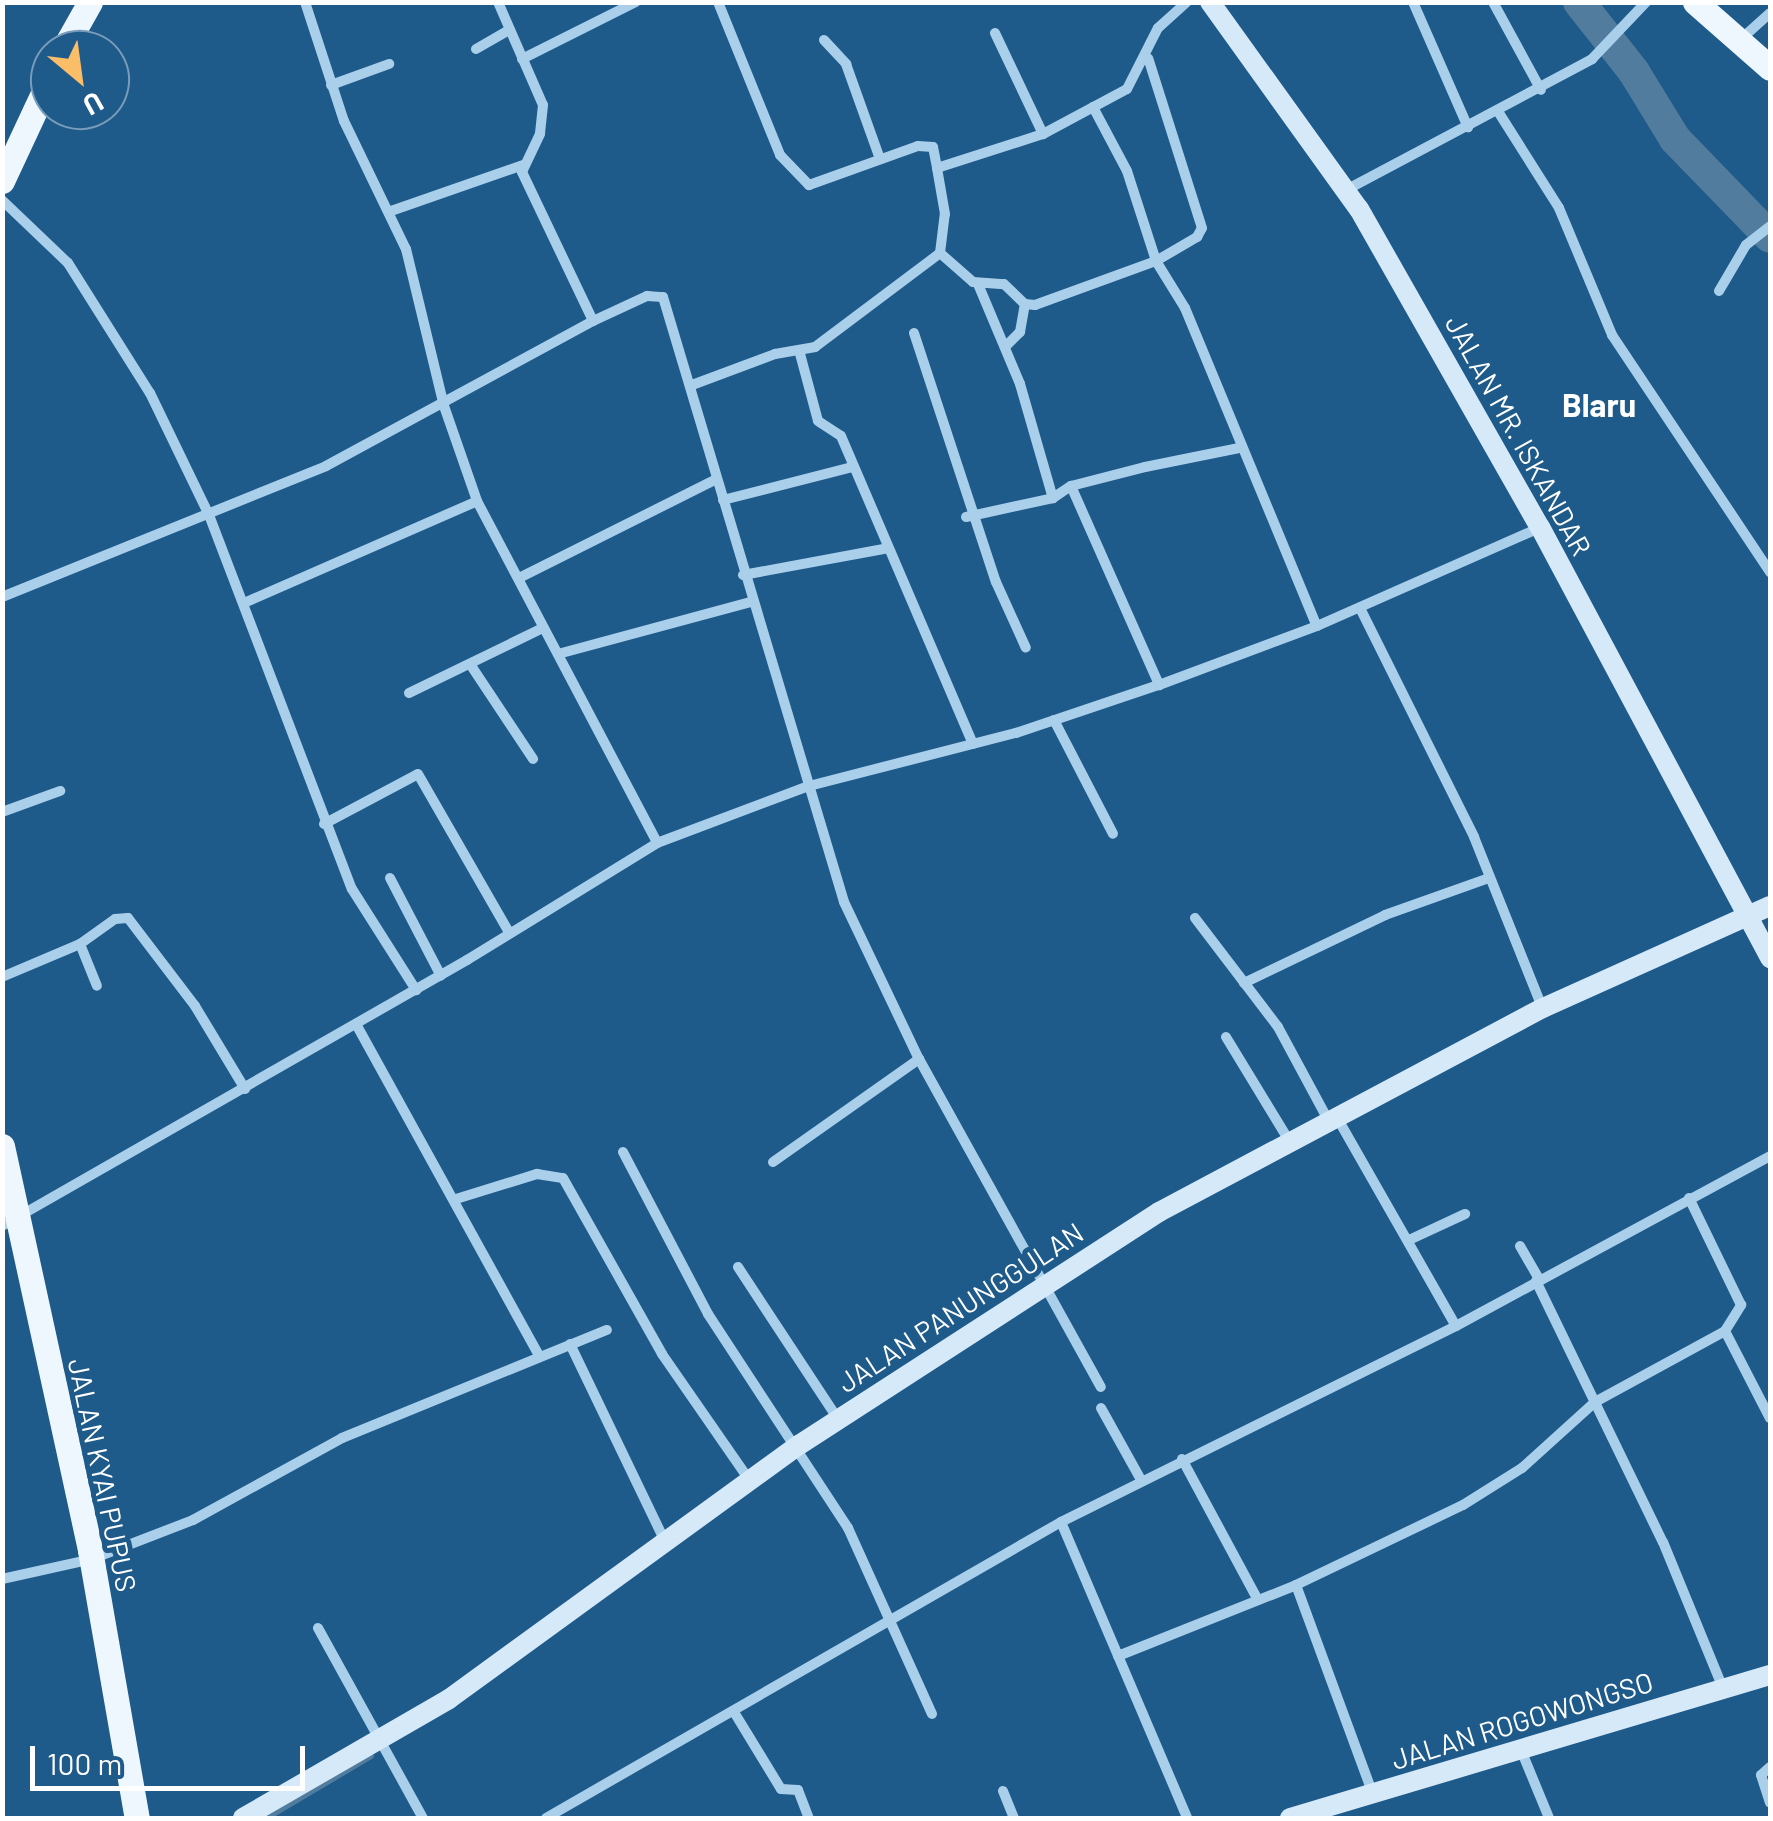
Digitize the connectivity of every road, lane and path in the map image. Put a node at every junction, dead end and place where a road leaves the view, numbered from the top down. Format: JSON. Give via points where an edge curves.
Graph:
{"nodes":[{"id":1,"x":90,"y":2,"type":"edge"},
{"id":2,"x":305,"y":2,"type":"edge"},
{"id":3,"x":498,"y":2,"type":"edge"},
{"id":4,"x":636,"y":2,"type":"edge"},
{"id":5,"x":718,"y":2,"type":"edge"},
{"id":6,"x":1187,"y":2,"type":"edge"},
{"id":7,"x":1210,"y":2,"type":"edge"},
{"id":8,"x":1413,"y":2,"type":"edge"},
{"id":9,"x":1493,"y":2,"type":"edge"},
{"id":10,"x":1646,"y":2,"type":"edge"},
{"id":11,"x":1694,"y":2,"type":"edge"},
{"id":12,"x":1770,"y":13,"type":"edge"},
{"id":13,"x":510,"y":29,"type":"junction"},
{"id":14,"x":74,"y":30,"type":"edge"},
{"id":15,"x":995,"y":33,"type":"dead end"},
{"id":16,"x":824,"y":40,"type":"dead end"},
{"id":17,"x":1739,"y":41,"type":"junction"},
{"id":18,"x":476,"y":48,"type":"dead end"},
{"id":19,"x":1148,"y":58,"type":"junction"},
{"id":20,"x":522,"y":59,"type":"junction"},
{"id":21,"x":389,"y":64,"type":"dead end"},
{"id":22,"x":1770,"y":68,"type":"edge"},
{"id":23,"x":331,"y":86,"type":"junction"},
{"id":24,"x":1540,"y":90,"type":"junction"},
{"id":25,"x":1093,"y":107,"type":"junction"},
{"id":26,"x":1499,"y":113,"type":"junction"},
{"id":27,"x":30,"y":120,"type":"edge"},
{"id":28,"x":1468,"y":127,"type":"junction"},
{"id":29,"x":1044,"y":134,"type":"junction"},
{"id":30,"x":880,"y":158,"type":"junction"},
{"id":31,"x":523,"y":166,"type":"junction"},
{"id":32,"x":937,"y":168,"type":"junction"},
{"id":33,"x":2,"y":180,"type":"edge"},
{"id":34,"x":1346,"y":190,"type":"junction"},
{"id":35,"x":2,"y":200,"type":"edge"},
{"id":36,"x":390,"y":211,"type":"junction"},
{"id":37,"x":1770,"y":226,"type":"edge"},
{"id":38,"x":940,"y":253,"type":"junction"},
{"id":39,"x":1156,"y":261,"type":"junction"},
{"id":40,"x":978,"y":284,"type":"junction"},
{"id":41,"x":1719,"y":291,"type":"dead end"},
{"id":42,"x":1026,"y":304,"type":"junction"},
{"id":43,"x":593,"y":321,"type":"junction"},
{"id":44,"x":914,"y":333,"type":"dead end"},
{"id":45,"x":1006,"y":346,"type":"junction"},
{"id":46,"x":799,"y":350,"type":"junction"},
{"id":47,"x":692,"y":384,"type":"junction"},
{"id":48,"x":444,"y":406,"type":"junction"},
{"id":49,"x":1239,"y":448,"type":"junction"},
{"id":50,"x":852,"y":467,"type":"junction"},
{"id":51,"x":717,"y":479,"type":"junction"},
{"id":52,"x":1071,"y":486,"type":"junction"},
{"id":53,"x":1053,"y":498,"type":"junction"},
{"id":54,"x":723,"y":500,"type":"junction"},
{"id":55,"x":477,"y":501,"type":"junction"},
{"id":56,"x":210,"y":515,"type":"junction"},
{"id":57,"x":971,"y":515,"type":"junction"},
{"id":58,"x":1540,"y":528,"type":"junction"},
{"id":59,"x":888,"y":548,"type":"junction"},
{"id":60,"x":1766,"y":550,"type":"edge"},
{"id":61,"x":1770,"y":572,"type":"edge"},
{"id":62,"x":743,"y":576,"type":"junction"},
{"id":63,"x":519,"y":578,"type":"junction"},
{"id":64,"x":2,"y":597,"type":"edge"},
{"id":65,"x":752,"y":602,"type":"junction"},
{"id":66,"x":244,"y":603,"type":"junction"},
{"id":67,"x":1360,"y":608,"type":"junction"},
{"id":68,"x":1318,"y":626,"type":"junction"},
{"id":69,"x":541,"y":629,"type":"junction"},
{"id":70,"x":1026,"y":648,"type":"dead end"},
{"id":71,"x":558,"y":654,"type":"junction"},
{"id":72,"x":470,"y":664,"type":"junction"},
{"id":73,"x":1159,"y":685,"type":"junction"},
{"id":74,"x":409,"y":693,"type":"dead end"},
{"id":75,"x":1054,"y":720,"type":"junction"},
{"id":76,"x":973,"y":744,"type":"junction"},
{"id":77,"x":533,"y":760,"type":"dead end"},
{"id":78,"x":809,"y":786,"type":"junction"},
{"id":79,"x":60,"y":791,"type":"dead end"},
{"id":80,"x":2,"y":812,"type":"edge"},
{"id":81,"x":324,"y":824,"type":"junction"},
{"id":82,"x":1113,"y":834,"type":"dead end"},
{"id":83,"x":657,"y":844,"type":"junction"},
{"id":84,"x":390,"y":878,"type":"dead end"},
{"id":85,"x":1490,"y":878,"type":"junction"},
{"id":86,"x":1770,"y":906,"type":"edge"},
{"id":87,"x":1196,"y":918,"type":"dead end"},
{"id":88,"x":509,"y":932,"type":"junction"},
{"id":89,"x":1759,"y":935,"type":"edge"},
{"id":90,"x":80,"y":944,"type":"junction"},
{"id":91,"x":441,"y":976,"type":"junction"},
{"id":92,"x":2,"y":977,"type":"edge"},
{"id":93,"x":1244,"y":983,"type":"junction"},
{"id":94,"x":96,"y":986,"type":"dead end"},
{"id":95,"x":416,"y":990,"type":"junction"},
{"id":96,"x":1543,"y":1008,"type":"junction"},
{"id":97,"x":356,"y":1024,"type":"junction"},
{"id":98,"x":1226,"y":1038,"type":"dead end"},
{"id":99,"x":920,"y":1058,"type":"junction"},
{"id":100,"x":245,"y":1089,"type":"junction"},
{"id":101,"x":1331,"y":1116,"type":"junction"},
{"id":102,"x":1288,"y":1139,"type":"junction"},
{"id":103,"x":2,"y":1146,"type":"edge"},
{"id":104,"x":623,"y":1152,"type":"dead end"},
{"id":105,"x":1770,"y":1156,"type":"edge"},
{"id":106,"x":773,"y":1162,"type":"dead end"},
{"id":107,"x":1689,"y":1198,"type":"junction"},
{"id":108,"x":456,"y":1199,"type":"junction"},
{"id":109,"x":1465,"y":1214,"type":"dead end"},
{"id":110,"x":11,"y":1223,"type":"edge"},
{"id":111,"x":1408,"y":1240,"type":"junction"},
{"id":112,"x":1520,"y":1246,"type":"dead end"},
{"id":113,"x":738,"y":1267,"type":"dead end"},
{"id":114,"x":1537,"y":1280,"type":"junction"},
{"id":115,"x":1044,"y":1283,"type":"junction"},
{"id":116,"x":1456,"y":1326,"type":"junction"},
{"id":117,"x":607,"y":1330,"type":"dead end"},
{"id":118,"x":1726,"y":1331,"type":"junction"},
{"id":119,"x":570,"y":1344,"type":"junction"},
{"id":120,"x":540,"y":1357,"type":"junction"},
{"id":121,"x":1101,"y":1387,"type":"dead end"},
{"id":122,"x":1595,"y":1402,"type":"junction"},
{"id":123,"x":1100,"y":1408,"type":"dead end"},
{"id":124,"x":838,"y":1418,"type":"junction"},
{"id":125,"x":1770,"y":1418,"type":"edge"},
{"id":126,"x":798,"y":1445,"type":"junction"},
{"id":127,"x":1182,"y":1459,"type":"junction"},
{"id":128,"x":1140,"y":1480,"type":"junction"},
{"id":129,"x":750,"y":1481,"type":"junction"},
{"id":130,"x":1061,"y":1522,"type":"junction"},
{"id":131,"x":666,"y":1542,"type":"junction"},
{"id":132,"x":92,"y":1559,"type":"junction"},
{"id":133,"x":2,"y":1579,"type":"edge"},
{"id":134,"x":1296,"y":1585,"type":"junction"},
{"id":135,"x":1258,"y":1600,"type":"junction"},
{"id":136,"x":895,"y":1622,"type":"junction"},
{"id":137,"x":318,"y":1628,"type":"dead end"},
{"id":138,"x":1118,"y":1656,"type":"junction"},
{"id":139,"x":1770,"y":1674,"type":"edge"},
{"id":140,"x":1723,"y":1689,"type":"junction"},
{"id":141,"x":734,"y":1712,"type":"junction"},
{"id":142,"x":932,"y":1714,"type":"dead end"},
{"id":143,"x":382,"y":1739,"type":"junction"},
{"id":144,"x":1520,"y":1749,"type":"junction"},
{"id":145,"x":1770,"y":1767,"type":"edge"},
{"id":146,"x":1003,"y":1791,"type":"dead end"},
{"id":147,"x":1373,"y":1794,"type":"junction"},
{"id":148,"x":1770,"y":1803,"type":"edge"},
{"id":149,"x":137,"y":1818,"type":"edge"},
{"id":150,"x":243,"y":1818,"type":"edge"},
{"id":151,"x":423,"y":1818,"type":"edge"},
{"id":152,"x":546,"y":1818,"type":"edge"},
{"id":153,"x":809,"y":1818,"type":"edge"},
{"id":154,"x":1014,"y":1818,"type":"edge"},
{"id":155,"x":1187,"y":1818,"type":"edge"},
{"id":156,"x":1290,"y":1818,"type":"edge"},
{"id":157,"x":1548,"y":1818,"type":"edge"}],
"edges":[{"from":1,"to":14,"type":"main road"},
{"from":2,"to":23,"type":"street"},
{"from":3,"to":13,"type":"street"},
{"from":4,"to":20,"type":"street"},
{"from":5,"to":30,"type":"street","via":[[780,155],[800,180],[823,182]]},
{"from":6,"to":19,"type":"street","via":[[1158,28]]},
{"from":7,"to":34,"type":"main road","name":"JALAN MR. ISKANDAR"},
{"from":8,"to":28,"type":"street"},
{"from":9,"to":24,"type":"street"},
{"from":10,"to":24,"type":"street","via":[[1592,59]]},
{"from":11,"to":17,"type":"main road"},
{"from":12,"to":17,"type":"street"},
{"from":13,"to":18,"type":"street"},
{"from":13,"to":20,"type":"street"},
{"from":15,"to":29,"type":"street"},
{"from":16,"to":30,"type":"street","via":[[846,64]]},
{"from":17,"to":22,"type":"main road"},
{"from":19,"to":25,"type":"street","via":[[1127,89]]},
{"from":19,"to":39,"type":"street","via":[[1202,231]]},
{"from":20,"to":31,"type":"street","via":[[544,120]]},
{"from":21,"to":23,"type":"street"},
{"from":23,"to":36,"type":"street"},
{"from":24,"to":26,"type":"street"},
{"from":25,"to":29,"type":"street"},
{"from":25,"to":39,"type":"street","via":[[1127,172]]},
{"from":26,"to":28,"type":"street"},
{"from":26,"to":60,"type":"street","via":[[1559,208],[1612,335]]},
{"from":27,"to":33,"type":"main road"},
{"from":28,"to":34,"type":"street"},
{"from":29,"to":32,"type":"street"},
{"from":30,"to":32,"type":"street","via":[[928,145]]},
{"from":31,"to":36,"type":"street"},
{"from":31,"to":43,"type":"street","via":[[529,194]]},
{"from":32,"to":38,"type":"street","via":[[944,214]]},
{"from":34,"to":58,"type":"main road","name":"JALAN MR. ISKANDAR"},
{"from":35,"to":56,"type":"street","via":[[68,263],[150,393]]},
{"from":36,"to":48,"type":"street","via":[[406,249]]},
{"from":37,"to":41,"type":"street","via":[[1746,244]]},
{"from":38,"to":40,"type":"street"},
{"from":38,"to":46,"type":"street","via":[[815,347]]},
{"from":39,"to":42,"type":"street"},
{"from":39,"to":49,"type":"street","via":[[1185,308]]},
{"from":40,"to":42,"type":"street","via":[[1004,284]]},
{"from":40,"to":45,"type":"street"},
{"from":42,"to":45,"type":"street","via":[[1020,332]]},
{"from":43,"to":47,"type":"street","via":[[647,296],[664,297]]},
{"from":43,"to":48,"type":"street"},
{"from":44,"to":57,"type":"street"},
{"from":45,"to":53,"type":"street"},
{"from":46,"to":47,"type":"street"},
{"from":46,"to":50,"type":"street","via":[[818,421],[839,433]]},
{"from":47,"to":51,"type":"street"},
{"from":48,"to":55,"type":"street"},
{"from":48,"to":56,"type":"street"},
{"from":49,"to":52,"type":"street"},
{"from":49,"to":68,"type":"street"},
{"from":50,"to":54,"type":"street"},
{"from":50,"to":59,"type":"street"},
{"from":51,"to":54,"type":"street"},
{"from":51,"to":63,"type":"street"},
{"from":52,"to":53,"type":"street"},
{"from":52,"to":73,"type":"street"},
{"from":53,"to":57,"type":"street"},
{"from":54,"to":62,"type":"street"},
{"from":55,"to":63,"type":"street"},
{"from":55,"to":66,"type":"street"},
{"from":56,"to":64,"type":"street"},
{"from":56,"to":66,"type":"street"},
{"from":57,"to":70,"type":"street"},
{"from":58,"to":67,"type":"street"},
{"from":58,"to":89,"type":"main road","name":"JALAN MR. ISKANDAR"},
{"from":59,"to":62,"type":"street"},
{"from":59,"to":76,"type":"street"},
{"from":60,"to":61,"type":"street"},
{"from":62,"to":65,"type":"street"},
{"from":63,"to":69,"type":"street"},
{"from":65,"to":71,"type":"street"},
{"from":65,"to":78,"type":"street"},
{"from":66,"to":81,"type":"street"},
{"from":67,"to":68,"type":"street"},
{"from":67,"to":85,"type":"street"},
{"from":68,"to":73,"type":"street"},
{"from":69,"to":71,"type":"street"},
{"from":69,"to":72,"type":"street"},
{"from":71,"to":83,"type":"street"},
{"from":72,"to":74,"type":"street"},
{"from":72,"to":77,"type":"street"},
{"from":73,"to":75,"type":"street"},
{"from":75,"to":76,"type":"street"},
{"from":75,"to":82,"type":"street"},
{"from":76,"to":78,"type":"street"},
{"from":78,"to":83,"type":"street"},
{"from":78,"to":99,"type":"street","via":[[844,902]]},
{"from":79,"to":80,"type":"street"},
{"from":81,"to":88,"type":"street","via":[[418,774]]},
{"from":81,"to":95,"type":"street","via":[[352,889]]},
{"from":83,"to":88,"type":"street"},
{"from":84,"to":91,"type":"street"},
{"from":85,"to":93,"type":"street","via":[[1384,914]]},
{"from":85,"to":96,"type":"street"},
{"from":86,"to":89,"type":"main road","name":"JALAN PANUNGGULAN"},
{"from":87,"to":93,"type":"street"},
{"from":88,"to":91,"type":"street"},
{"from":89,"to":96,"type":"main road","name":"JALAN PANUNGGULAN"},
{"from":90,"to":92,"type":"street"},
{"from":90,"to":94,"type":"street"},
{"from":90,"to":100,"type":"street","via":[[115,919],[128,918],[195,1006]]},
{"from":91,"to":95,"type":"street"},
{"from":93,"to":101,"type":"street"},
{"from":95,"to":97,"type":"street"},
{"from":96,"to":101,"type":"main road","name":"JALAN PANUNGGULAN"},
{"from":97,"to":100,"type":"street"},
{"from":97,"to":108,"type":"street"},
{"from":98,"to":102,"type":"street"},
{"from":99,"to":106,"type":"street"},
{"from":99,"to":115,"type":"street"},
{"from":100,"to":110,"type":"street"},
{"from":101,"to":102,"type":"main road","name":"JALAN PANUNGGULAN"},
{"from":101,"to":111,"type":"street"},
{"from":102,"to":115,"type":"main road","name":"JALAN PANUNGGULAN"},
{"from":103,"to":110,"type":"main road","name":"JALAN KYAI PUPUS"},
{"from":104,"to":126,"type":"street","via":[[708,1314]]},
{"from":105,"to":107,"type":"street"},
{"from":107,"to":114,"type":"street"},
{"from":107,"to":118,"type":"street","via":[[1740,1305]]},
{"from":108,"to":120,"type":"street"},
{"from":108,"to":129,"type":"street","via":[[537,1174],[563,1178],[662,1354]]},
{"from":109,"to":111,"type":"street"},
{"from":110,"to":132,"type":"main road","name":"JALAN KYAI PUPUS"},
{"from":111,"to":116,"type":"street"},
{"from":112,"to":114,"type":"street"},
{"from":113,"to":124,"type":"street"},
{"from":114,"to":116,"type":"street"},
{"from":114,"to":122,"type":"street"},
{"from":115,"to":121,"type":"street"},
{"from":115,"to":124,"type":"main road","name":"JALAN PANUNGGULAN"},
{"from":116,"to":127,"type":"street"},
{"from":117,"to":119,"type":"street"},
{"from":118,"to":122,"type":"street"},
{"from":118,"to":125,"type":"street"},
{"from":119,"to":120,"type":"street"},
{"from":119,"to":131,"type":"street"},
{"from":120,"to":132,"type":"street","via":[[342,1438],[193,1520]]},
{"from":122,"to":134,"type":"street","via":[[1494,1488]]},
{"from":122,"to":140,"type":"street","via":[[1663,1542]]},
{"from":123,"to":128,"type":"street"},
{"from":124,"to":126,"type":"main road","name":"JALAN PANUNGGULAN"},
{"from":126,"to":129,"type":"main road","name":"JALAN PANUNGGULAN"},
{"from":126,"to":136,"type":"street"},
{"from":127,"to":128,"type":"street"},
{"from":127,"to":135,"type":"street"},
{"from":128,"to":130,"type":"street"},
{"from":129,"to":131,"type":"main road","name":"JALAN PANUNGGULAN"},
{"from":130,"to":136,"type":"street"},
{"from":130,"to":138,"type":"street"},
{"from":131,"to":143,"type":"main road","name":"JALAN PANUNGGULAN"},
{"from":132,"to":133,"type":"street"},
{"from":132,"to":149,"type":"main road","name":"JALAN KYAI PUPUS"},
{"from":134,"to":135,"type":"street"},
{"from":134,"to":147,"type":"street"},
{"from":135,"to":138,"type":"street"},
{"from":136,"to":141,"type":"street"},
{"from":136,"to":142,"type":"street"},
{"from":137,"to":143,"type":"street"},
{"from":138,"to":155,"type":"street"},
{"from":139,"to":140,"type":"main road","name":"JALAN ROGOWONGSO"},
{"from":140,"to":144,"type":"main road","name":"JALAN ROGOWONGSO"},
{"from":141,"to":152,"type":"street"},
{"from":141,"to":153,"type":"street","via":[[782,1788],[798,1790]]},
{"from":143,"to":150,"type":"main road","name":"JALAN PANUNGGULAN"},
{"from":143,"to":151,"type":"street"},
{"from":144,"to":147,"type":"main road","name":"JALAN ROGOWONGSO"},
{"from":144,"to":157,"type":"street"},
{"from":145,"to":148,"type":"street","via":[[1760,1775]]},
{"from":146,"to":154,"type":"street"},
{"from":147,"to":156,"type":"main road","name":"JALAN ROGOWONGSO"}]}
